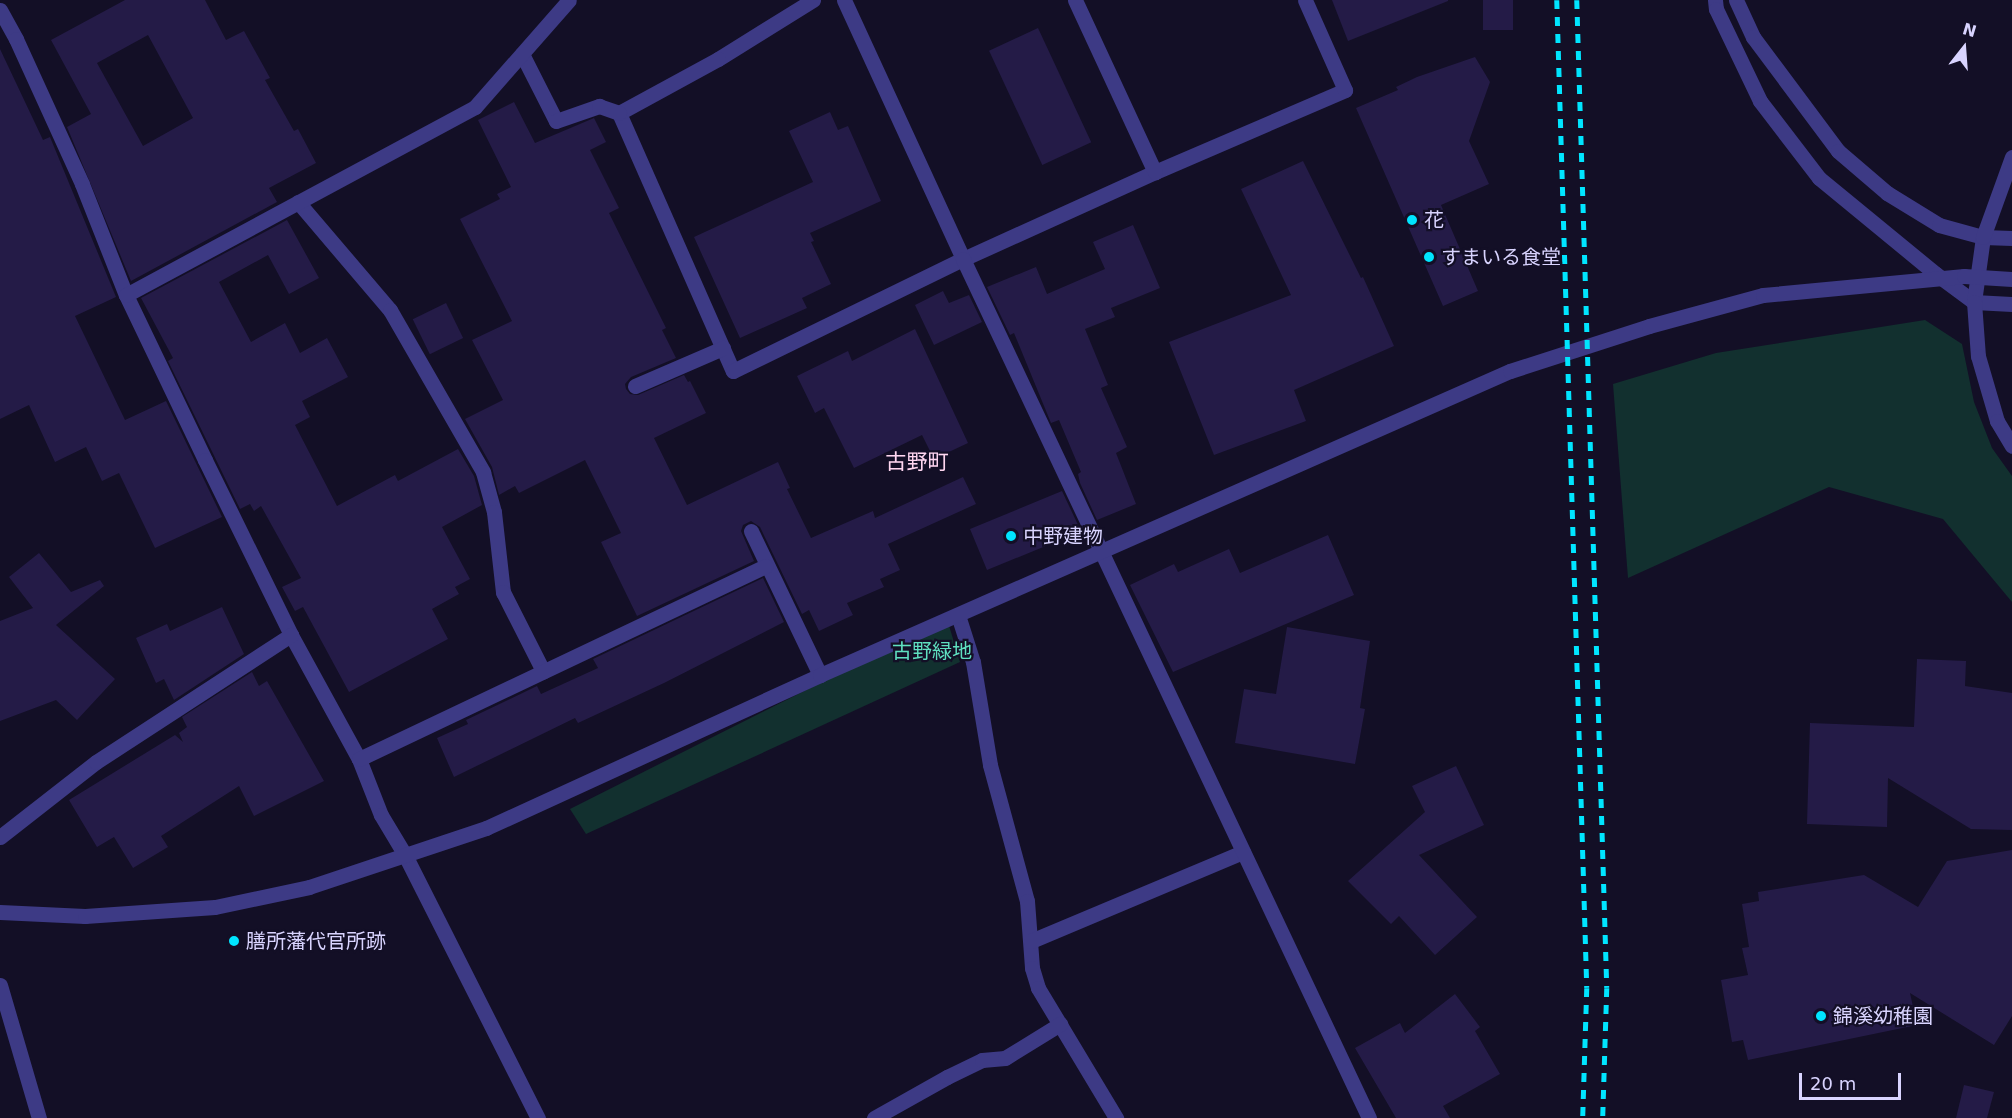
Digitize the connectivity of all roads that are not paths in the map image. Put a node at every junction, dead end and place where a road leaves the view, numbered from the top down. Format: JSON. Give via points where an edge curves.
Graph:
{"nodes":[{"id":1,"x":569,"y":0,"type":"edge"},
{"id":2,"x":813,"y":0,"type":"edge"},
{"id":3,"x":844,"y":0,"type":"edge"},
{"id":4,"x":1075,"y":0,"type":"edge"},
{"id":5,"x":1305,"y":0,"type":"edge"},
{"id":6,"x":1714,"y":0,"type":"edge"},
{"id":7,"x":1736,"y":0,"type":"edge"},
{"id":8,"x":0,"y":10,"type":"edge"},
{"id":9,"x":522,"y":54,"type":"junction"},
{"id":10,"x":619,"y":113,"type":"junction"},
{"id":11,"x":2012,"y":157,"type":"edge"},
{"id":12,"x":1155,"y":172,"type":"junction"},
{"id":13,"x":298,"y":202,"type":"junction"},
{"id":14,"x":1983,"y":237,"type":"junction"},
{"id":15,"x":2012,"y":238,"type":"edge"},
{"id":16,"x":963,"y":259,"type":"junction"},
{"id":17,"x":2012,"y":279,"type":"edge"},
{"id":18,"x":126,"y":295,"type":"junction"},
{"id":19,"x":1974,"y":302,"type":"junction"},
{"id":20,"x":2012,"y":304,"type":"edge"},
{"id":21,"x":723,"y":348,"type":"junction"},
{"id":22,"x":635,"y":386,"type":"dead end"},
{"id":23,"x":2012,"y":446,"type":"edge"},
{"id":24,"x":751,"y":531,"type":"dead end"},
{"id":25,"x":1101,"y":550,"type":"junction"},
{"id":26,"x":766,"y":566,"type":"junction"},
{"id":27,"x":958,"y":615,"type":"junction"},
{"id":28,"x":291,"y":635,"type":"junction"},
{"id":29,"x":543,"y":670,"type":"junction"},
{"id":30,"x":820,"y":675,"type":"junction"},
{"id":31,"x":358,"y":759,"type":"junction"},
{"id":32,"x":0,"y":837,"type":"edge"},
{"id":33,"x":1243,"y":852,"type":"junction"},
{"id":34,"x":405,"y":855,"type":"junction"},
{"id":35,"x":0,"y":912,"type":"edge"},
{"id":36,"x":1031,"y":941,"type":"junction"},
{"id":37,"x":0,"y":985,"type":"edge"},
{"id":38,"x":1060,"y":1024,"type":"junction"},
{"id":39,"x":39,"y":1118,"type":"edge"},
{"id":40,"x":538,"y":1118,"type":"edge"},
{"id":41,"x":874,"y":1118,"type":"edge"},
{"id":42,"x":1116,"y":1118,"type":"edge"},
{"id":43,"x":1369,"y":1118,"type":"edge"}],
"edges":[{"from":1,"to":9,"type":"street"},
{"from":2,"to":10,"type":"street","via":[[718,59]]},
{"from":3,"to":16,"type":"street"},
{"from":4,"to":12,"type":"street"},
{"from":5,"to":12,"type":"street","via":[[1346,90]]},
{"from":6,"to":19,"type":"street","via":[[1760,101],[1819,178]]},
{"from":7,"to":14,"type":"street","via":[[1753,37],[1838,151],[1912,211],[1939,225]]},
{"from":8,"to":18,"type":"street","via":[[82,184]]},
{"from":9,"to":10,"type":"street","via":[[556,121],[599,106]]},
{"from":9,"to":13,"type":"street","via":[[475,107]]},
{"from":10,"to":21,"type":"street"},
{"from":11,"to":14,"type":"street"},
{"from":12,"to":16,"type":"street"},
{"from":13,"to":18,"type":"street"},
{"from":13,"to":29,"type":"street","via":[[390,310],[483,472],[494,512],[502,592]]},
{"from":14,"to":15,"type":"street"},
{"from":14,"to":19,"type":"street"},
{"from":16,"to":21,"type":"street","via":[[733,371]]},
{"from":16,"to":25,"type":"street"},
{"from":17,"to":25,"type":"street","via":[[1964,276],[1763,295],[1649,326],[1510,371]]},
{"from":18,"to":28,"type":"street"},
{"from":19,"to":20,"type":"street"},
{"from":19,"to":23,"type":"street","via":[[1978,356],[1997,421]]},
{"from":21,"to":22,"type":"street"},
{"from":24,"to":26,"type":"street"},
{"from":25,"to":27,"type":"street"},
{"from":25,"to":33,"type":"street"},
{"from":26,"to":29,"type":"street"},
{"from":26,"to":30,"type":"street"},
{"from":27,"to":30,"type":"street"},
{"from":27,"to":36,"type":"street","via":[[973,662],[990,765],[1027,901]]},
{"from":28,"to":31,"type":"street"},
{"from":28,"to":32,"type":"street","via":[[96,762]]},
{"from":29,"to":31,"type":"street"},
{"from":30,"to":34,"type":"street","via":[[486,828]]},
{"from":31,"to":34,"type":"street","via":[[381,814]]},
{"from":33,"to":36,"type":"street"},
{"from":33,"to":43,"type":"street"},
{"from":34,"to":35,"type":"street","via":[[309,887],[215,907],[85,916]]},
{"from":34,"to":40,"type":"street"},
{"from":36,"to":38,"type":"street","via":[[1038,988]]},
{"from":37,"to":39,"type":"street"},
{"from":38,"to":41,"type":"street","via":[[1005,1058],[982,1060]]},
{"from":38,"to":42,"type":"street"}]}
